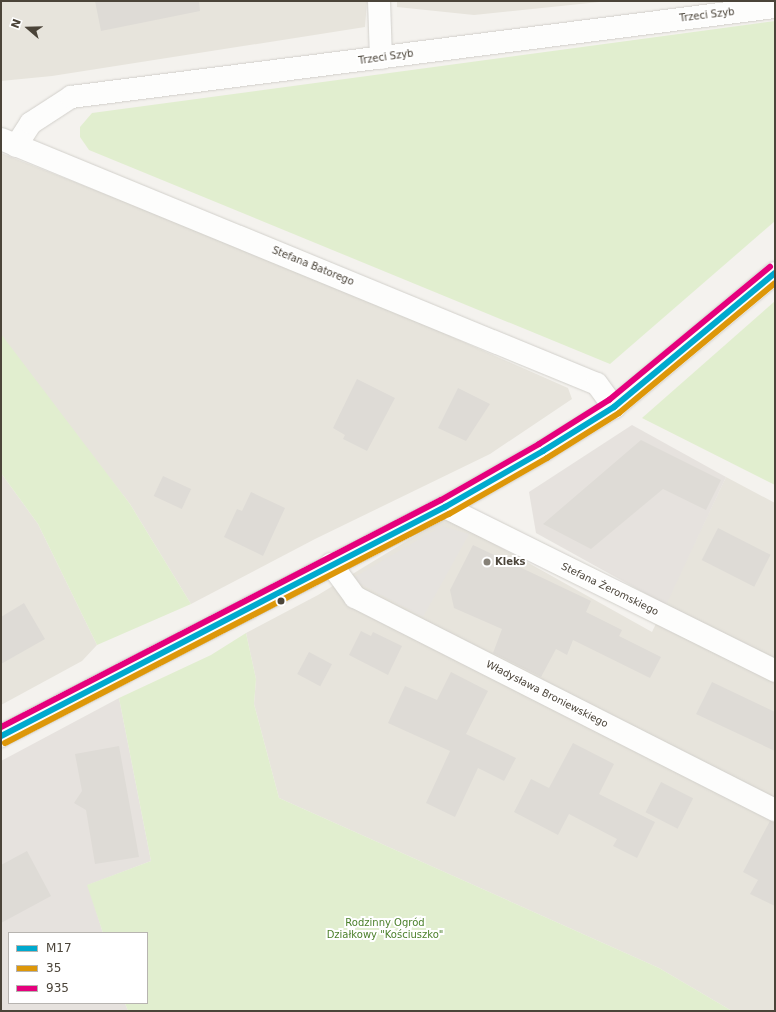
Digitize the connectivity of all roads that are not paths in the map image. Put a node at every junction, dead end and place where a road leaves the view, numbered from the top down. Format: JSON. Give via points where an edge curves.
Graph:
{"nodes":[{"id":1,"x":379,"y":1,"type":"edge"},
{"id":2,"x":775,"y":7,"type":"edge"},
{"id":3,"x":381,"y":58,"type":"junction"},
{"id":4,"x":8,"y":142,"type":"edge"},
{"id":5,"x":775,"y":273,"type":"edge"},
{"id":6,"x":614,"y":407,"type":"junction"},
{"id":7,"x":445,"y":507,"type":"junction"},
{"id":8,"x":331,"y":564,"type":"junction"},
{"id":9,"x":775,"y":671,"type":"edge"},
{"id":10,"x":1,"y":736,"type":"edge"},
{"id":11,"x":775,"y":810,"type":"edge"}],
"edges":[{"from":1,"to":3,"type":"street"},
{"from":2,"to":3,"type":"street","name":"Trzeci Szyb"},
{"from":3,"to":4,"type":"street","name":"Trzeci Szyb","via":[[71,97],[31,123]]},
{"from":4,"to":6,"type":"street","name":"Stefana Batorego","via":[[597,384]]},
{"from":5,"to":6,"type":"street"},
{"from":6,"to":7,"type":"street"},
{"from":7,"to":8,"type":"street"},
{"from":7,"to":9,"type":"street","name":"Stefana Żeromskiego"},
{"from":8,"to":10,"type":"street"},
{"from":8,"to":11,"type":"street","name":"Władysława Broniewskiego","via":[[355,597]]}]}
